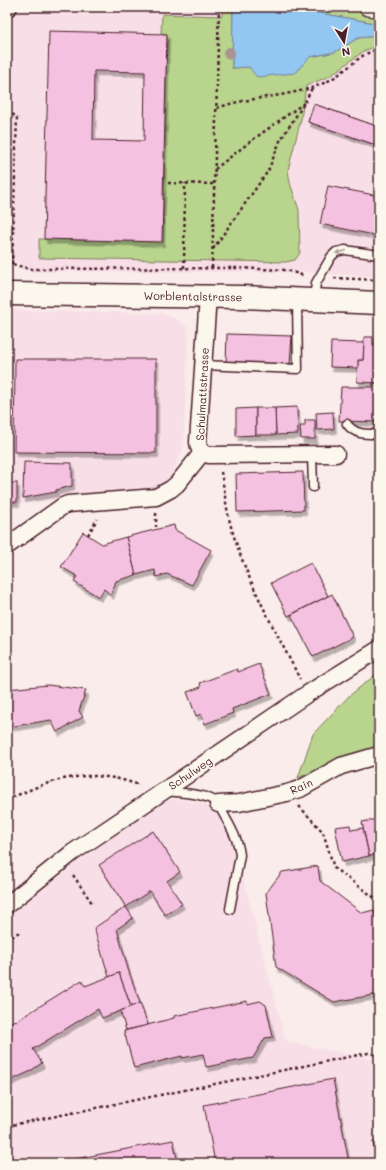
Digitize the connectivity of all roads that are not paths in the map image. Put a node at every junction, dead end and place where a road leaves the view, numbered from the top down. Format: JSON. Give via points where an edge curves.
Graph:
{"nodes":[{"id":1,"x":367,"y":7,"type":"edge"},
{"id":2,"x":379,"y":9,"type":"edge"},
{"id":3,"x":379,"y":255,"type":"edge"},
{"id":4,"x":7,"y":294,"type":"edge"},
{"id":5,"x":208,"y":296,"type":"junction"},
{"id":6,"x":305,"y":299,"type":"junction"},
{"id":7,"x":379,"y":304,"type":"edge"},
{"id":8,"x":203,"y":365,"type":"junction"},
{"id":9,"x":347,"y":424,"type":"dead end"},
{"id":10,"x":379,"y":434,"type":"edge"},
{"id":11,"x":202,"y":453,"type":"junction"},
{"id":12,"x":312,"y":454,"type":"junction"},
{"id":13,"x":336,"y":454,"type":"dead end"},
{"id":14,"x":312,"y":487,"type":"dead end"},
{"id":15,"x":7,"y":546,"type":"edge"},
{"id":16,"x":379,"y":649,"type":"edge"},
{"id":17,"x":379,"y":755,"type":"edge"},
{"id":18,"x":164,"y":791,"type":"junction"},
{"id":19,"x":218,"y":804,"type":"junction"},
{"id":20,"x":7,"y":905,"type":"edge"},
{"id":21,"x":230,"y":909,"type":"dead end"}],
"edges":[{"from":1,"to":2,"type":"street"},
{"from":3,"to":6,"type":"lane","one_way":true,"via":[[345,250],[336,252]]},
{"from":4,"to":5,"type":"main road","name":"Worblentalstrasse"},
{"from":5,"to":6,"type":"main road","name":"Worblentalstrasse"},
{"from":5,"to":8,"type":"street","name":"Schulmattstrasse"},
{"from":6,"to":7,"type":"main road","name":"Worblentalstrasse"},
{"from":6,"to":8,"type":"lane","via":[[298,369]]},
{"from":8,"to":11,"type":"street","name":"Schulmattstrasse","via":[[198,442]]},
{"from":9,"to":10,"type":"lane","via":[[351,430],[357,432]]},
{"from":11,"to":12,"type":"street","name":"Schulmattstrasse"},
{"from":11,"to":15,"type":"street","via":[[177,484],[156,497],[68,504]]},
{"from":12,"to":13,"type":"street","name":"Schulmattstrasse"},
{"from":12,"to":14,"type":"lane"},
{"from":16,"to":18,"type":"street","name":"Schulweg","via":[[307,694]]},
{"from":17,"to":19,"type":"street","name":"Rain","via":[[341,766],[300,789],[287,793],[239,804]]},
{"from":18,"to":19,"type":"lane","name":"Rain","via":[[206,797]]},
{"from":18,"to":20,"type":"street","name":"Schulweg","via":[[68,856]]},
{"from":19,"to":21,"type":"lane","via":[[236,838],[240,855]]}]}
